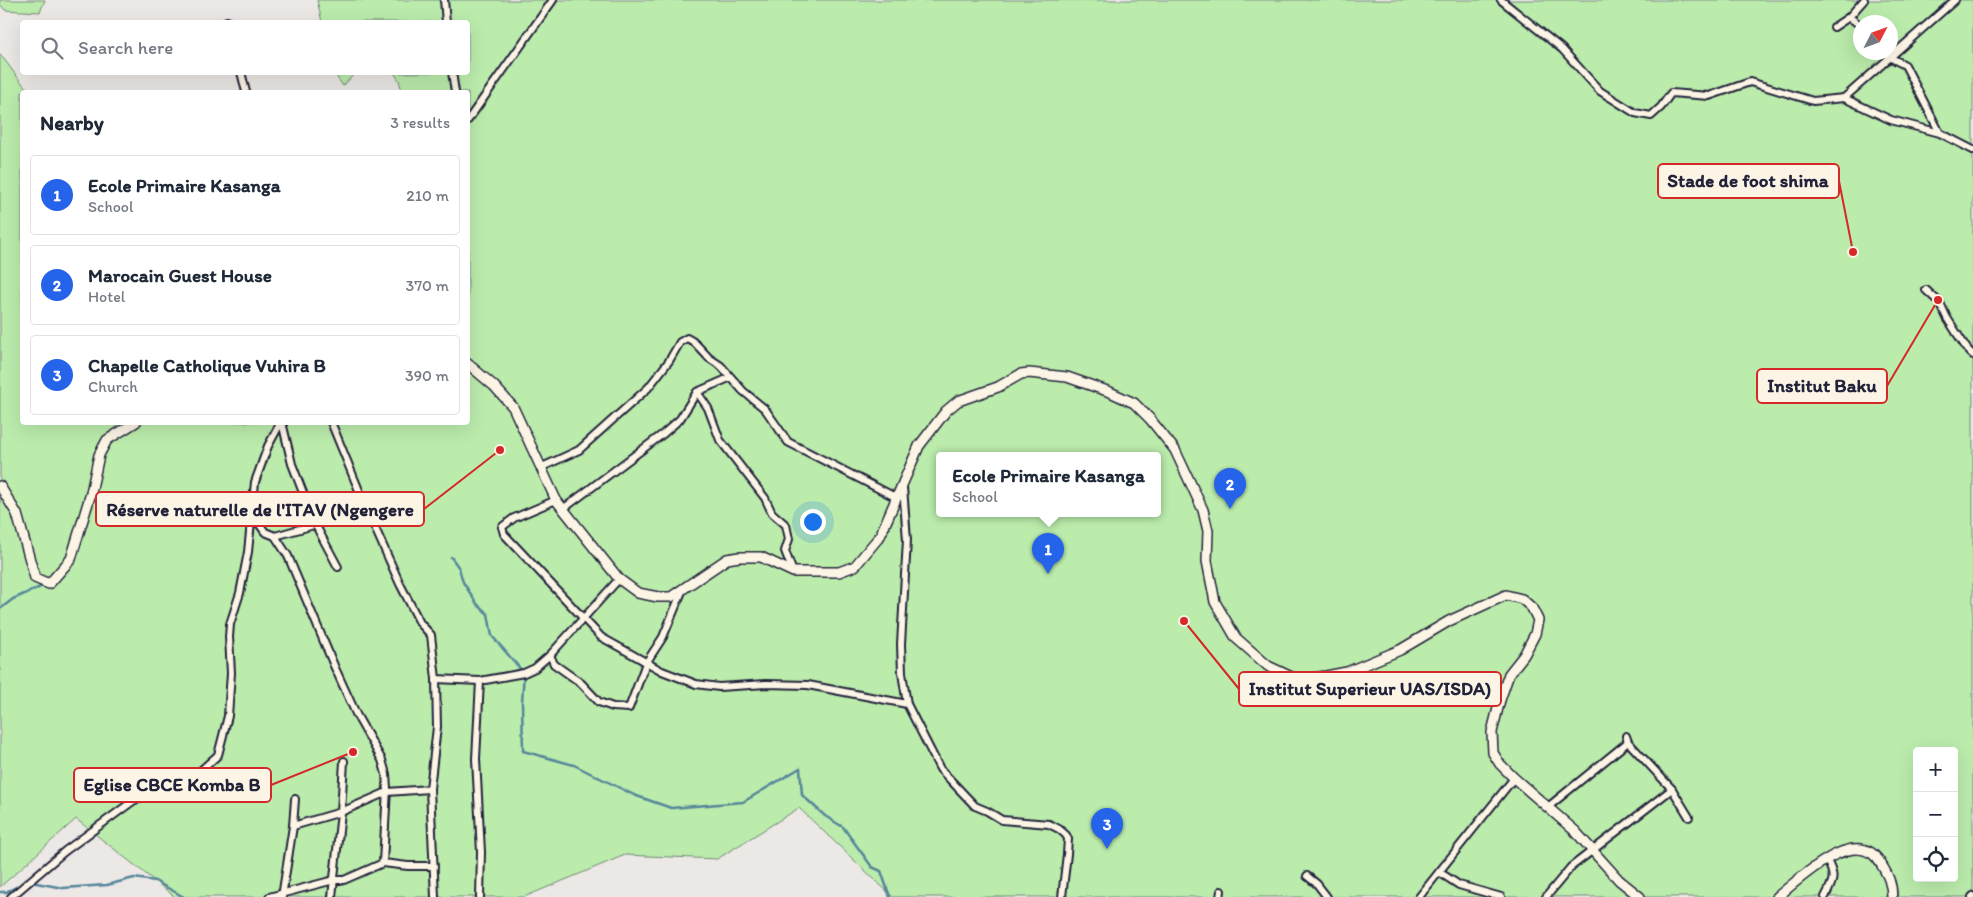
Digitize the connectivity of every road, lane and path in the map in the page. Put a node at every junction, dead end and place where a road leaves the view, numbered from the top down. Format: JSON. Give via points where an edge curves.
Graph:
{"nodes":[{"id":1,"x":444,"y":0,"type":"edge"},
{"id":2,"x":553,"y":0,"type":"edge"},
{"id":3,"x":1501,"y":0,"type":"edge"},
{"id":4,"x":1864,"y":0,"type":"edge"},
{"id":5,"x":1955,"y":0,"type":"edge"},
{"id":6,"x":1849,"y":17,"type":"junction"},
{"id":7,"x":446,"y":20,"type":"edge"},
{"id":8,"x":1853,"y":20,"type":"edge"},
{"id":9,"x":1834,"y":27,"type":"dead end"},
{"id":10,"x":1898,"y":52,"type":"edge"},
{"id":11,"x":1889,"y":60,"type":"edge"},
{"id":12,"x":1895,"y":60,"type":"edge"},
{"id":13,"x":242,"y":75,"type":"edge"},
{"id":14,"x":452,"y":75,"type":"edge"},
{"id":15,"x":246,"y":90,"type":"edge"},
{"id":16,"x":455,"y":90,"type":"edge"},
{"id":17,"x":1844,"y":98,"type":"junction"},
{"id":18,"x":470,"y":117,"type":"edge"},
{"id":19,"x":1940,"y":133,"type":"junction"},
{"id":20,"x":1973,"y":150,"type":"edge"},
{"id":21,"x":1926,"y":290,"type":"dead end"},
{"id":22,"x":1973,"y":356,"type":"edge"},
{"id":23,"x":470,"y":366,"type":"edge"},
{"id":24,"x":729,"y":378,"type":"junction"},
{"id":25,"x":697,"y":392,"type":"junction"},
{"id":26,"x":131,"y":425,"type":"edge"},
{"id":27,"x":280,"y":425,"type":"edge"},
{"id":28,"x":283,"y":425,"type":"edge"},
{"id":29,"x":333,"y":425,"type":"edge"},
{"id":30,"x":540,"y":468,"type":"junction"},
{"id":31,"x":903,"y":485,"type":"junction"},
{"id":32,"x":0,"y":486,"type":"edge"},
{"id":33,"x":897,"y":498,"type":"junction"},
{"id":34,"x":556,"y":500,"type":"junction"},
{"id":35,"x":563,"y":509,"type":"junction"},
{"id":36,"x":367,"y":510,"type":"junction"},
{"id":37,"x":253,"y":514,"type":"junction"},
{"id":38,"x":315,"y":524,"type":"junction"},
{"id":39,"x":275,"y":536,"type":"junction"},
{"id":40,"x":338,"y":567,"type":"dead end"},
{"id":41,"x":793,"y":572,"type":"junction"},
{"id":42,"x":619,"y":579,"type":"junction"},
{"id":43,"x":683,"y":587,"type":"junction"},
{"id":44,"x":584,"y":617,"type":"junction"},
{"id":45,"x":550,"y":655,"type":"junction"},
{"id":46,"x":646,"y":663,"type":"junction"},
{"id":47,"x":436,"y":679,"type":"junction"},
{"id":48,"x":480,"y":681,"type":"junction"},
{"id":49,"x":907,"y":704,"type":"junction"},
{"id":50,"x":344,"y":761,"type":"dead end"},
{"id":51,"x":1514,"y":778,"type":"junction"},
{"id":52,"x":430,"y":789,"type":"junction"},
{"id":53,"x":1672,"y":789,"type":"junction"},
{"id":54,"x":387,"y":792,"type":"junction"},
{"id":55,"x":295,"y":799,"type":"dead end"},
{"id":56,"x":1548,"y":807,"type":"junction"},
{"id":57,"x":341,"y":812,"type":"junction"},
{"id":58,"x":1690,"y":817,"type":"dead end"},
{"id":59,"x":293,"y":826,"type":"junction"},
{"id":60,"x":1593,"y":850,"type":"junction"},
{"id":61,"x":1826,"y":860,"type":"junction"},
{"id":62,"x":383,"y":863,"type":"junction"},
{"id":63,"x":434,"y":866,"type":"junction"},
{"id":64,"x":1439,"y":872,"type":"junction"},
{"id":65,"x":1307,"y":876,"type":"dead end"},
{"id":66,"x":334,"y":880,"type":"junction"},
{"id":67,"x":1488,"y":895,"type":"edge"},
{"id":68,"x":282,"y":896,"type":"edge"},
{"id":69,"x":11,"y":897,"type":"edge"},
{"id":70,"x":269,"y":897,"type":"edge"},
{"id":71,"x":332,"y":897,"type":"edge"},
{"id":72,"x":435,"y":897,"type":"edge"},
{"id":73,"x":480,"y":897,"type":"edge"},
{"id":74,"x":1062,"y":897,"type":"edge"},
{"id":75,"x":1327,"y":897,"type":"edge"},
{"id":76,"x":1419,"y":897,"type":"edge"},
{"id":77,"x":1500,"y":897,"type":"edge"},
{"id":78,"x":1546,"y":897,"type":"edge"},
{"id":79,"x":1640,"y":897,"type":"edge"},
{"id":80,"x":1777,"y":897,"type":"edge"},
{"id":81,"x":1825,"y":897,"type":"edge"},
{"id":82,"x":1892,"y":897,"type":"edge"}],
"edges":[{"from":1,"to":7,"type":"street"},
{"from":2,"to":18,"type":"street"},
{"from":3,"to":17,"type":"street","via":[[1562,49],[1600,91],[1643,116],[1651,116],[1671,93],[1709,96],[1750,82],[1813,101]]},
{"from":4,"to":6,"type":"street"},
{"from":5,"to":10,"type":"street"},
{"from":6,"to":8,"type":"street"},
{"from":6,"to":9,"type":"street"},
{"from":11,"to":17,"type":"street"},
{"from":12,"to":19,"type":"street","via":[[1905,65]]},
{"from":13,"to":15,"type":"street"},
{"from":14,"to":16,"type":"street"},
{"from":17,"to":19,"type":"street","via":[[1892,120]]},
{"from":19,"to":20,"type":"street"},
{"from":21,"to":22,"type":"street","via":[[1940,303]]},
{"from":23,"to":30,"type":"street","via":[[513,407]]},
{"from":24,"to":25,"type":"street"},
{"from":24,"to":30,"type":"street","via":[[721,366],[686,338],[648,388],[579,450]]},
{"from":24,"to":33,"type":"street","via":[[765,409],[788,442]]},
{"from":25,"to":35,"type":"street","via":[[680,419],[669,429]]},
{"from":25,"to":41,"type":"street","via":[[708,408],[720,440],[765,498],[772,513],[786,526],[789,539],[785,551]]},
{"from":26,"to":32,"type":"street","via":[[107,440],[71,559],[49,584],[35,578],[17,514]]},
{"from":27,"to":37,"type":"street","via":[[268,446],[256,482]]},
{"from":28,"to":38,"type":"street","via":[[292,464]]},
{"from":29,"to":36,"type":"street"},
{"from":30,"to":34,"type":"street"},
{"from":31,"to":33,"type":"street"},
{"from":31,"to":49,"type":"street","via":[[907,540],[901,644]]},
{"from":31,"to":51,"type":"street","via":[[919,446],[946,411],[958,402],[998,387],[1021,374],[1067,377],[1134,403],[1175,450],[1203,510],[1208,531],[1207,561],[1215,602],[1236,638],[1268,666],[1298,680],[1347,672],[1400,650],[1449,621],[1506,595],[1522,599],[1532,608],[1538,620],[1535,634],[1509,674],[1492,732],[1493,753]]},
{"from":33,"to":41,"type":"street","via":[[880,536],[855,566],[839,572]]},
{"from":34,"to":35,"type":"street"},
{"from":34,"to":44,"type":"street","via":[[514,518],[502,530]]},
{"from":35,"to":42,"type":"street"},
{"from":36,"to":38,"type":"street"},
{"from":36,"to":47,"type":"street","via":[[400,584],[420,623],[431,635]]},
{"from":37,"to":39,"type":"street","via":[[265,532]]},
{"from":37,"to":69,"type":"street","via":[[240,592],[228,637],[231,673],[228,716],[218,755],[198,773],[132,801]]},
{"from":38,"to":39,"type":"street"},
{"from":38,"to":40,"type":"street"},
{"from":39,"to":54,"type":"street","via":[[288,556],[357,716],[382,760]]},
{"from":41,"to":43,"type":"street","via":[[761,557],[739,557],[727,560]]},
{"from":42,"to":43,"type":"street","via":[[638,593],[658,597],[671,597]]},
{"from":42,"to":44,"type":"street"},
{"from":43,"to":46,"type":"street","via":[[663,637]]},
{"from":44,"to":45,"type":"street"},
{"from":44,"to":46,"type":"street","via":[[601,637]]},
{"from":45,"to":46,"type":"street","via":[[554,664],[581,683],[599,702],[613,707],[629,708]]},
{"from":45,"to":48,"type":"street","via":[[535,668]]},
{"from":46,"to":49,"type":"street","via":[[696,684],[719,688],[808,685]]},
{"from":47,"to":48,"type":"street"},
{"from":47,"to":52,"type":"street","via":[[437,727]]},
{"from":48,"to":73,"type":"street","via":[[476,759]]},
{"from":49,"to":74,"type":"street","via":[[940,769],[974,806],[1002,820],[1048,824],[1066,835]]},
{"from":50,"to":57,"type":"street"},
{"from":51,"to":56,"type":"street"},
{"from":51,"to":64,"type":"street"},
{"from":52,"to":54,"type":"street"},
{"from":52,"to":63,"type":"street"},
{"from":53,"to":56,"type":"street","via":[[1627,739]]},
{"from":53,"to":58,"type":"street"},
{"from":53,"to":60,"type":"street"},
{"from":54,"to":57,"type":"street"},
{"from":54,"to":62,"type":"street"},
{"from":55,"to":59,"type":"street"},
{"from":56,"to":60,"type":"street"},
{"from":57,"to":59,"type":"street"},
{"from":57,"to":66,"type":"street"},
{"from":59,"to":68,"type":"street"},
{"from":60,"to":78,"type":"street","via":[[1572,867]]},
{"from":60,"to":79,"type":"street","via":[[1619,880]]},
{"from":61,"to":80,"type":"street"},
{"from":61,"to":81,"type":"street","via":[[1833,882]]},
{"from":61,"to":82,"type":"street","via":[[1842,851],[1868,851],[1876,855],[1891,882]]},
{"from":62,"to":63,"type":"street"},
{"from":62,"to":66,"type":"street","via":[[344,880]]},
{"from":63,"to":72,"type":"street"},
{"from":64,"to":67,"type":"street","via":[[1459,886]]},
{"from":64,"to":76,"type":"street"},
{"from":65,"to":75,"type":"street"},
{"from":66,"to":68,"type":"street"},
{"from":66,"to":71,"type":"street"},
{"from":67,"to":77,"type":"street"},
{"from":68,"to":70,"type":"street"}]}
